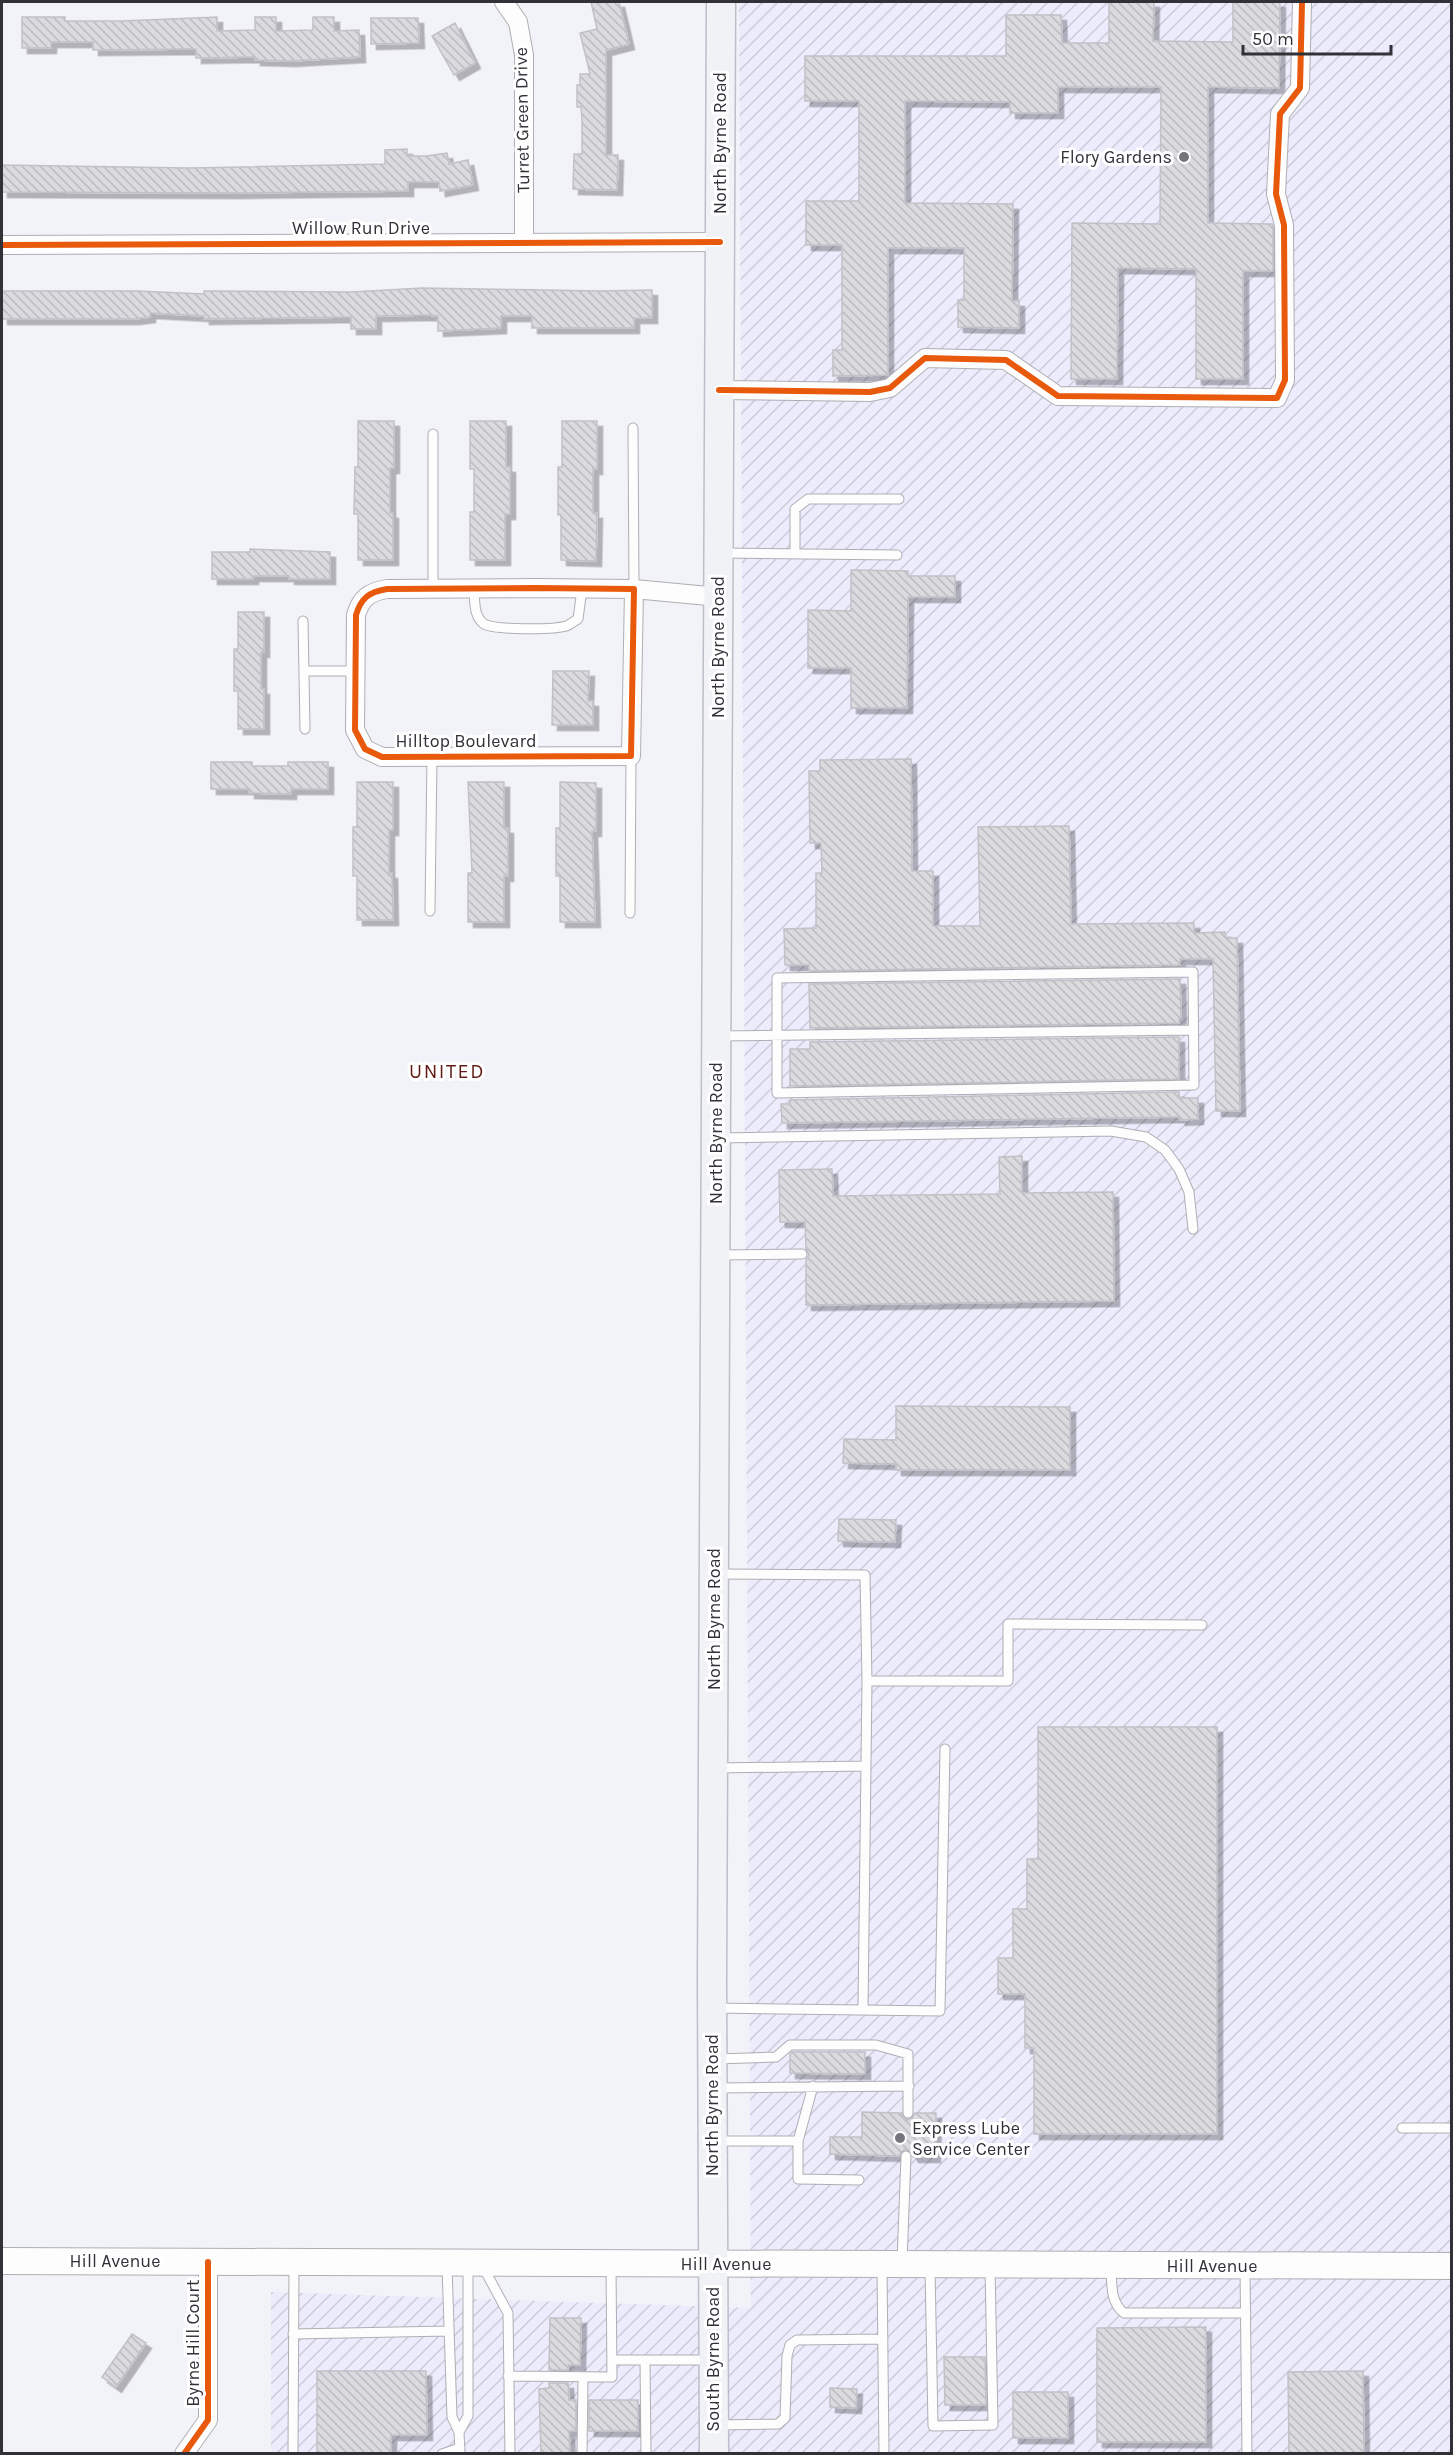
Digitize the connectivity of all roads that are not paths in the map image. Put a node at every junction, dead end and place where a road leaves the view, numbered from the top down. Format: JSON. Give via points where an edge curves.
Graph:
{"nodes":[{"id":1,"x":504,"y":2,"type":"edge"},
{"id":2,"x":721,"y":2,"type":"edge"},
{"id":3,"x":1302,"y":2,"type":"edge"},
{"id":4,"x":524,"y":242,"type":"junction"},
{"id":5,"x":720,"y":243,"type":"junction"},
{"id":6,"x":2,"y":245,"type":"edge"},
{"id":7,"x":719,"y":390,"type":"junction"},
{"id":8,"x":633,"y":428,"type":"dead end"},
{"id":9,"x":434,"y":434,"type":"dead end"},
{"id":10,"x":899,"y":499,"type":"dead end"},
{"id":11,"x":719,"y":553,"type":"junction"},
{"id":12,"x":795,"y":554,"type":"junction"},
{"id":13,"x":897,"y":555,"type":"dead end"},
{"id":14,"x":474,"y":588,"type":"junction"},
{"id":15,"x":433,"y":589,"type":"junction"},
{"id":16,"x":582,"y":589,"type":"junction"},
{"id":17,"x":634,"y":589,"type":"junction"},
{"id":18,"x":719,"y":597,"type":"junction"},
{"id":19,"x":303,"y":621,"type":"dead end"},
{"id":20,"x":304,"y":671,"type":"junction"},
{"id":21,"x":356,"y":671,"type":"junction"},
{"id":22,"x":305,"y":729,"type":"dead end"},
{"id":23,"x":631,"y":756,"type":"junction"},
{"id":24,"x":432,"y":757,"type":"junction"},
{"id":25,"x":430,"y":911,"type":"dead end"},
{"id":26,"x":630,"y":913,"type":"dead end"},
{"id":27,"x":1193,"y":1030,"type":"junction"},
{"id":28,"x":717,"y":1036,"type":"junction"},
{"id":29,"x":777,"y":1036,"type":"junction"},
{"id":30,"x":716,"y":1138,"type":"junction"},
{"id":31,"x":1193,"y":1229,"type":"dead end"},
{"id":32,"x":802,"y":1254,"type":"dead end"},
{"id":33,"x":715,"y":1256,"type":"junction"},
{"id":34,"x":714,"y":1574,"type":"junction"},
{"id":35,"x":1202,"y":1625,"type":"dead end"},
{"id":36,"x":867,"y":1681,"type":"junction"},
{"id":37,"x":945,"y":1749,"type":"dead end"},
{"id":38,"x":866,"y":1766,"type":"junction"},
{"id":39,"x":713,"y":1768,"type":"junction"},
{"id":40,"x":712,"y":2008,"type":"junction"},
{"id":41,"x":863,"y":2010,"type":"junction"},
{"id":42,"x":713,"y":2059,"type":"junction"},
{"id":43,"x":813,"y":2086,"type":"junction"},
{"id":44,"x":909,"y":2086,"type":"junction"},
{"id":45,"x":713,"y":2088,"type":"junction"},
{"id":46,"x":908,"y":2113,"type":"dead end"},
{"id":47,"x":1402,"y":2128,"type":"dead end"},
{"id":48,"x":1452,"y":2128,"type":"edge"},
{"id":49,"x":712,"y":2141,"type":"junction"},
{"id":50,"x":798,"y":2141,"type":"junction"},
{"id":51,"x":906,"y":2156,"type":"dead end"},
{"id":52,"x":859,"y":2180,"type":"dead end"},
{"id":53,"x":2,"y":2260,"type":"edge"},
{"id":54,"x":208,"y":2262,"type":"junction"},
{"id":55,"x":294,"y":2262,"type":"junction"},
{"id":56,"x":465,"y":2263,"type":"junction"},
{"id":57,"x":611,"y":2264,"type":"junction"},
{"id":58,"x":712,"y":2265,"type":"junction"},
{"id":59,"x":892,"y":2265,"type":"junction"},
{"id":60,"x":930,"y":2265,"type":"junction"},
{"id":61,"x":990,"y":2265,"type":"junction"},
{"id":62,"x":1111,"y":2265,"type":"junction"},
{"id":63,"x":1245,"y":2266,"type":"junction"},
{"id":64,"x":1452,"y":2266,"type":"edge"},
{"id":65,"x":1246,"y":2313,"type":"junction"},
{"id":66,"x":449,"y":2331,"type":"junction"},
{"id":67,"x":293,"y":2334,"type":"junction"},
{"id":68,"x":883,"y":2339,"type":"junction"},
{"id":69,"x":612,"y":2360,"type":"junction"},
{"id":70,"x":645,"y":2360,"type":"junction"},
{"id":71,"x":713,"y":2360,"type":"junction"},
{"id":72,"x":508,"y":2376,"type":"junction"},
{"id":73,"x":583,"y":2377,"type":"junction"},
{"id":74,"x":713,"y":2426,"type":"junction"},
{"id":75,"x":459,"y":2432,"type":"junction"},
{"id":76,"x":460,"y":2451,"type":"edge"},
{"id":77,"x":184,"y":2454,"type":"edge"},
{"id":78,"x":293,"y":2454,"type":"edge"},
{"id":79,"x":442,"y":2454,"type":"edge"},
{"id":80,"x":510,"y":2454,"type":"edge"},
{"id":81,"x":582,"y":2454,"type":"edge"},
{"id":82,"x":646,"y":2454,"type":"edge"},
{"id":83,"x":714,"y":2454,"type":"edge"},
{"id":84,"x":884,"y":2454,"type":"edge"},
{"id":85,"x":1247,"y":2454,"type":"edge"}],
"edges":[{"from":1,"to":4,"type":"street","name":"Turret Green Drive","via":[[518,22],[524,55]]},
{"from":2,"to":5,"type":"main road","name":"North Byrne Road"},
{"from":3,"to":7,"type":"street","via":[[1300,88],[1280,114],[1276,194],[1284,225],[1285,380],[1277,398],[1058,396],[1006,360],[925,358],[890,388],[870,392]]},
{"from":4,"to":5,"type":"street","name":"Willow Run Drive"},
{"from":4,"to":6,"type":"street","name":"Willow Run Drive"},
{"from":5,"to":7,"type":"main road","name":"North Byrne Road"},
{"from":7,"to":11,"type":"main road","name":"North Byrne Road"},
{"from":8,"to":17,"type":"lane"},
{"from":9,"to":15,"type":"lane"},
{"from":10,"to":12,"type":"lane","via":[[808,499],[795,508]]},
{"from":11,"to":12,"type":"lane"},
{"from":11,"to":18,"type":"main road","name":"North Byrne Road"},
{"from":12,"to":13,"type":"lane"},
{"from":14,"to":15,"type":"street","name":"Hilltop Boulevard"},
{"from":14,"to":16,"type":"street","name":"Hilltop Boulevard"},
{"from":14,"to":16,"type":"lane","via":[[475,612],[484,624],[501,628],[566,626],[578,619]]},
{"from":15,"to":21,"type":"street","name":"Hilltop Boulevard","via":[[387,589],[372,592],[359,602]]},
{"from":16,"to":17,"type":"street","name":"Hilltop Boulevard"},
{"from":17,"to":18,"type":"street","name":"Hilltop Boulevard"},
{"from":17,"to":23,"type":"street"},
{"from":18,"to":28,"type":"main road","name":"North Byrne Road"},
{"from":19,"to":20,"type":"lane"},
{"from":20,"to":21,"type":"lane"},
{"from":20,"to":22,"type":"lane"},
{"from":21,"to":24,"type":"street","name":"Hilltop Boulevard","via":[[355,730],[365,749],[382,757]]},
{"from":23,"to":24,"type":"street","name":"Hilltop Boulevard"},
{"from":23,"to":26,"type":"lane"},
{"from":24,"to":25,"type":"lane"},
{"from":27,"to":29,"type":"lane"},
{"from":27,"to":29,"type":"lane","via":[[1194,1085],[777,1093]]},
{"from":27,"to":29,"type":"lane","via":[[1193,972],[777,978]]},
{"from":28,"to":29,"type":"lane"},
{"from":28,"to":30,"type":"main road","name":"North Byrne Road"},
{"from":30,"to":31,"type":"lane","via":[[1111,1131],[1146,1137],[1165,1150],[1179,1169],[1189,1192]]},
{"from":30,"to":33,"type":"main road","name":"North Byrne Road"},
{"from":32,"to":33,"type":"lane"},
{"from":33,"to":34,"type":"main road","name":"North Byrne Road"},
{"from":34,"to":36,"type":"lane","via":[[865,1575]]},
{"from":34,"to":39,"type":"main road","name":"North Byrne Road"},
{"from":35,"to":36,"type":"lane","via":[[1008,1624],[1008,1681]]},
{"from":36,"to":38,"type":"lane"},
{"from":37,"to":41,"type":"lane","via":[[940,2011]]},
{"from":38,"to":39,"type":"lane"},
{"from":38,"to":41,"type":"lane"},
{"from":39,"to":40,"type":"main road","name":"North Byrne Road"},
{"from":40,"to":41,"type":"lane"},
{"from":40,"to":42,"type":"main road","name":"North Byrne Road"},
{"from":42,"to":44,"type":"lane","via":[[776,2057],[790,2045],[876,2045],[908,2054]]},
{"from":42,"to":45,"type":"main road","name":"North Byrne Road"},
{"from":43,"to":44,"type":"lane"},
{"from":43,"to":45,"type":"lane"},
{"from":43,"to":50,"type":"lane"},
{"from":44,"to":46,"type":"lane"},
{"from":45,"to":49,"type":"main road","name":"North Byrne Road"},
{"from":47,"to":48,"type":"lane"},
{"from":49,"to":50,"type":"lane"},
{"from":49,"to":58,"type":"main road","name":"North Byrne Road"},
{"from":50,"to":52,"type":"lane","via":[[798,2180]]},
{"from":51,"to":59,"type":"lane"},
{"from":53,"to":54,"type":"main road","name":"Hill Avenue"},
{"from":54,"to":55,"type":"main road","name":"Hill Avenue"},
{"from":54,"to":77,"type":"street","name":"Byrne Hill Court","via":[[208,2420]]},
{"from":55,"to":56,"type":"main road","name":"Hill Avenue"},
{"from":55,"to":67,"type":"lane"},
{"from":56,"to":57,"type":"main road","name":"Hill Avenue"},
{"from":56,"to":66,"type":"lane"},
{"from":56,"to":72,"type":"lane","via":[[508,2313]]},
{"from":56,"to":75,"type":"lane","via":[[468,2416]]},
{"from":57,"to":58,"type":"main road","name":"Hill Avenue"},
{"from":57,"to":69,"type":"lane"},
{"from":58,"to":59,"type":"main road","name":"Hill Avenue"},
{"from":58,"to":71,"type":"main road","name":"South Byrne Road"},
{"from":59,"to":60,"type":"main road","name":"Hill Avenue"},
{"from":59,"to":68,"type":"lane"},
{"from":60,"to":61,"type":"main road","name":"Hill Avenue"},
{"from":60,"to":61,"type":"lane","via":[[933,2426],[993,2425]]},
{"from":61,"to":62,"type":"main road","name":"Hill Avenue"},
{"from":62,"to":63,"type":"main road","name":"Hill Avenue"},
{"from":62,"to":65,"type":"lane","via":[[1113,2296],[1116,2307],[1124,2313]]},
{"from":63,"to":64,"type":"main road","name":"Hill Avenue"},
{"from":63,"to":65,"type":"lane"},
{"from":65,"to":85,"type":"lane"},
{"from":66,"to":67,"type":"lane"},
{"from":66,"to":75,"type":"lane","via":[[452,2417]]},
{"from":67,"to":78,"type":"lane"},
{"from":68,"to":74,"type":"lane","via":[[797,2340],[790,2345],[787,2355],[785,2418],[778,2424]]},
{"from":68,"to":84,"type":"lane"},
{"from":69,"to":70,"type":"lane"},
{"from":69,"to":73,"type":"lane","via":[[612,2377]]},
{"from":70,"to":71,"type":"lane"},
{"from":70,"to":82,"type":"lane"},
{"from":71,"to":74,"type":"main road","name":"South Byrne Road"},
{"from":72,"to":73,"type":"lane"},
{"from":72,"to":80,"type":"lane"},
{"from":73,"to":81,"type":"lane"},
{"from":74,"to":83,"type":"main road","name":"South Byrne Road"},
{"from":75,"to":76,"type":"lane"},
{"from":76,"to":79,"type":"lane"}]}
